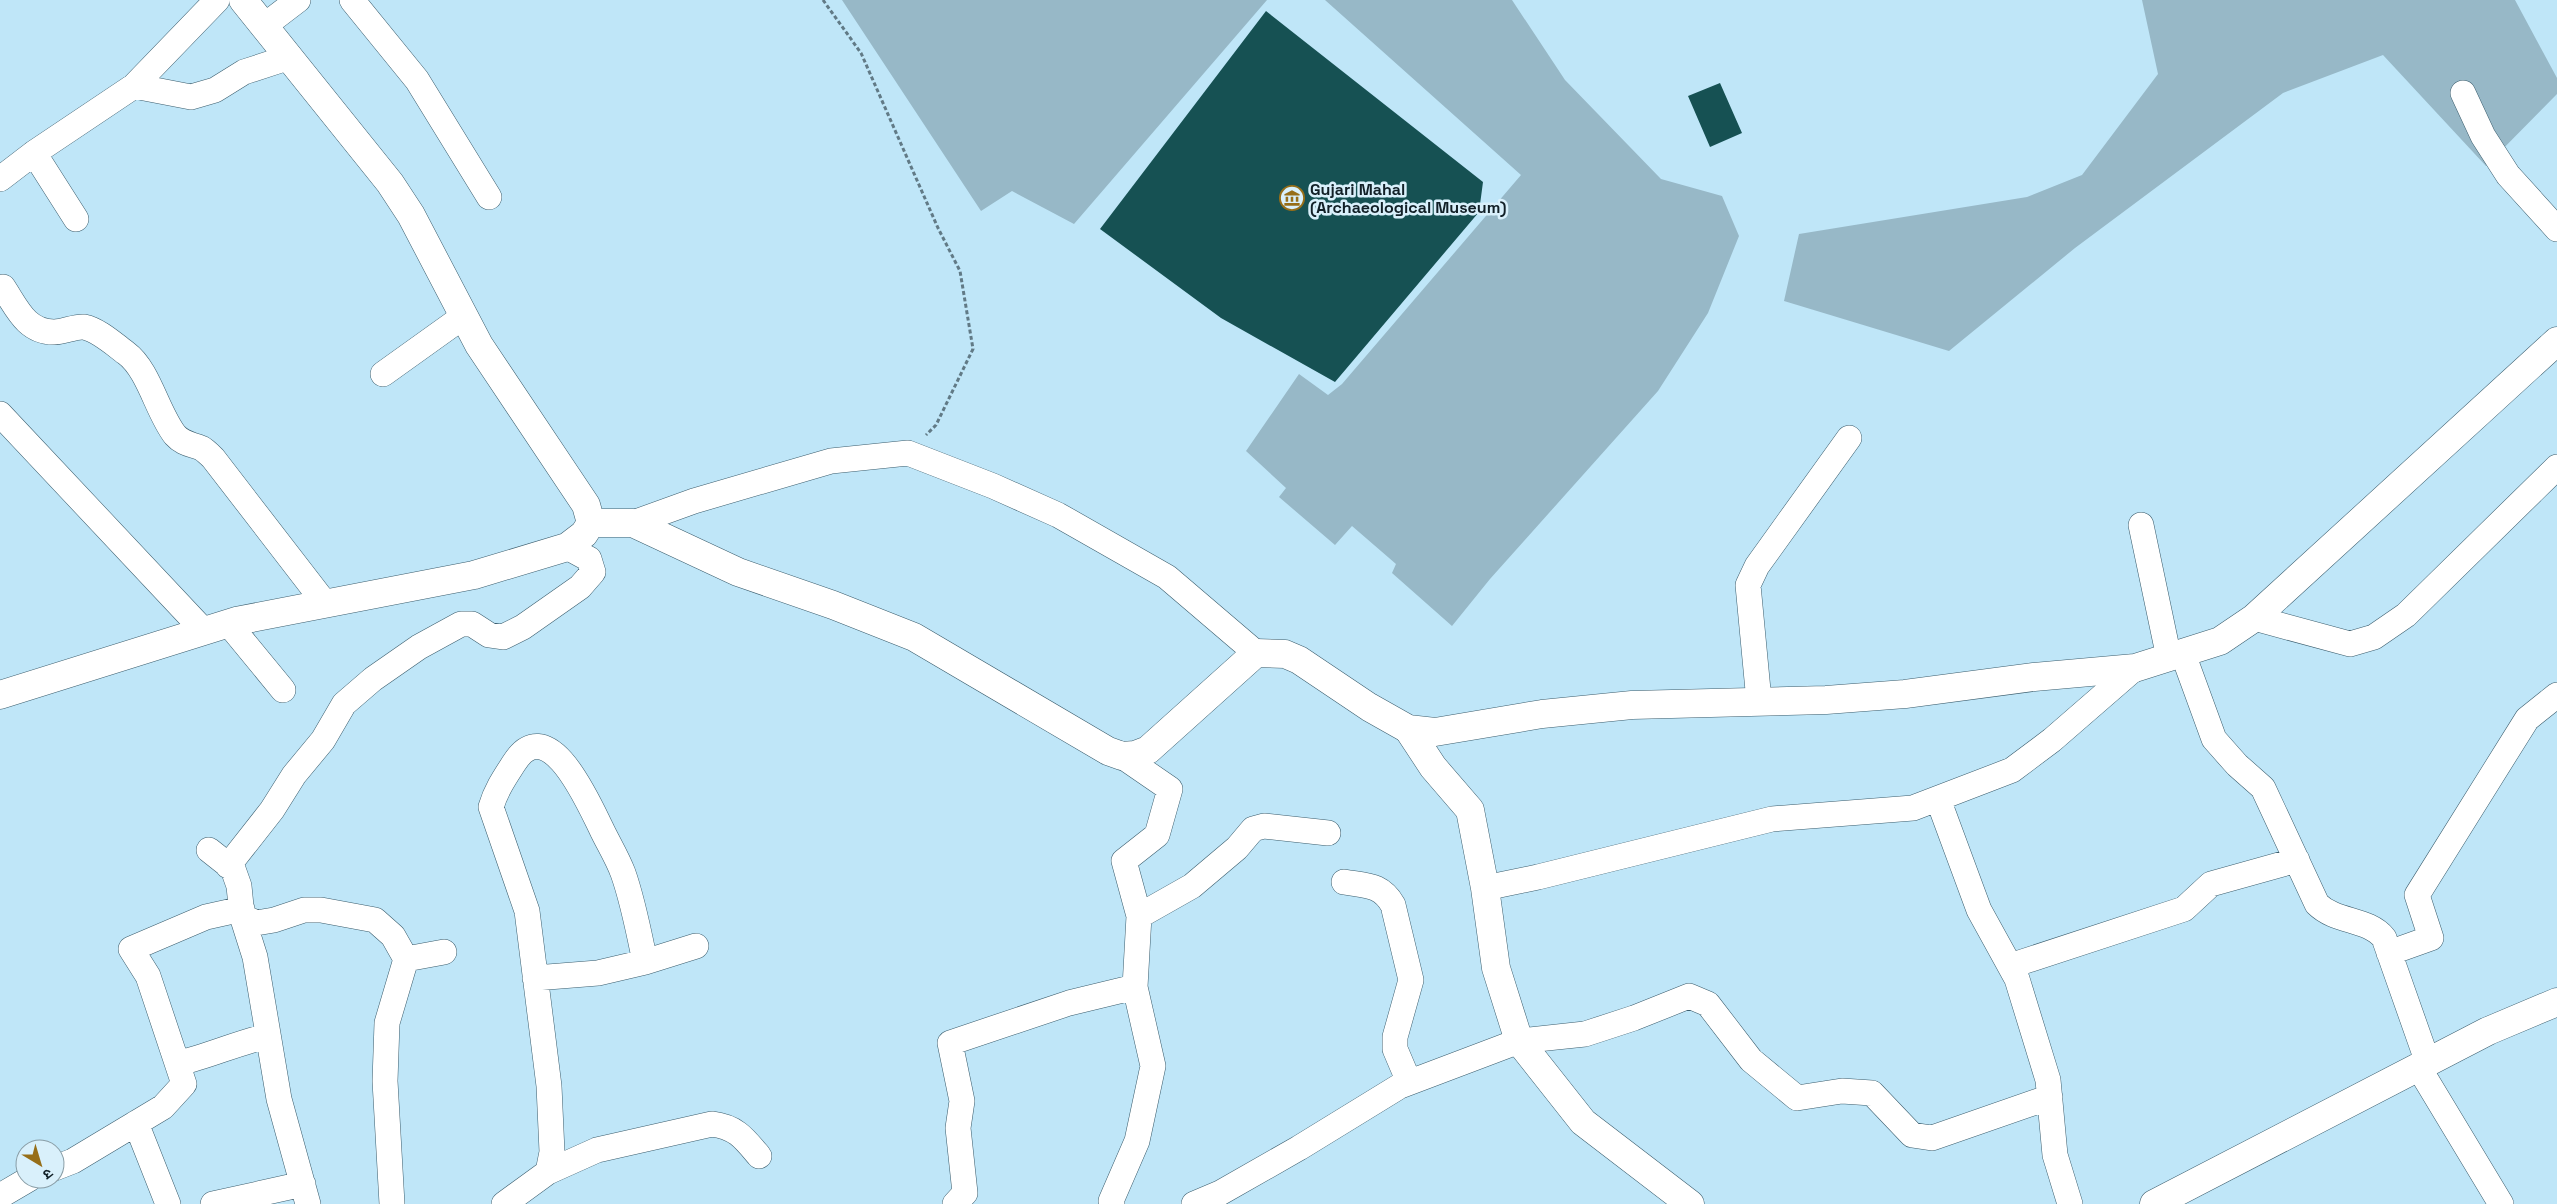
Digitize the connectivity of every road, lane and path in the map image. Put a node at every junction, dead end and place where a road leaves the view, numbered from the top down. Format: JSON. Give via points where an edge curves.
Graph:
{"nodes":[{"id":1,"x":217,"y":0,"type":"edge"},
{"id":2,"x":242,"y":0,"type":"edge"},
{"id":3,"x":298,"y":0,"type":"edge"},
{"id":4,"x":352,"y":0,"type":"edge"},
{"id":5,"x":823,"y":0,"type":"edge"},
{"id":6,"x":264,"y":26,"type":"junction"},
{"id":7,"x":290,"y":57,"type":"junction"},
{"id":8,"x":134,"y":86,"type":"junction"},
{"id":9,"x":2463,"y":93,"type":"dead end"},
{"id":10,"x":34,"y":153,"type":"junction"},
{"id":11,"x":0,"y":179,"type":"edge"},
{"id":12,"x":489,"y":197,"type":"dead end"},
{"id":13,"x":76,"y":219,"type":"dead end"},
{"id":14,"x":2557,"y":229,"type":"edge"},
{"id":15,"x":3,"y":287,"type":"dead end"},
{"id":16,"x":464,"y":316,"type":"junction"},
{"id":17,"x":2557,"y":341,"type":"edge"},
{"id":18,"x":383,"y":374,"type":"dead end"},
{"id":19,"x":0,"y":414,"type":"edge"},
{"id":20,"x":1849,"y":438,"type":"dead end"},
{"id":21,"x":908,"y":453,"type":"junction"},
{"id":22,"x":2557,"y":467,"type":"edge"},
{"id":23,"x":591,"y":523,"type":"junction"},
{"id":24,"x":633,"y":523,"type":"junction"},
{"id":25,"x":2142,"y":525,"type":"dead end"},
{"id":26,"x":567,"y":547,"type":"junction"},
{"id":27,"x":324,"y":602,"type":"junction"},
{"id":28,"x":2254,"y":618,"type":"junction"},
{"id":29,"x":216,"y":627,"type":"junction"},
{"id":30,"x":1256,"y":653,"type":"junction"},
{"id":31,"x":2176,"y":656,"type":"junction"},
{"id":32,"x":2135,"y":668,"type":"junction"},
{"id":33,"x":283,"y":690,"type":"dead end"},
{"id":34,"x":0,"y":695,"type":"edge"},
{"id":35,"x":2557,"y":695,"type":"edge"},
{"id":36,"x":1759,"y":701,"type":"junction"},
{"id":37,"x":1408,"y":729,"type":"junction"},
{"id":38,"x":1122,"y":756,"type":"junction"},
{"id":39,"x":1938,"y":799,"type":"junction"},
{"id":40,"x":1328,"y":833,"type":"dead end"},
{"id":41,"x":209,"y":850,"type":"dead end"},
{"id":42,"x":2297,"y":860,"type":"junction"},
{"id":43,"x":228,"y":866,"type":"junction"},
{"id":44,"x":1344,"y":882,"type":"dead end"},
{"id":45,"x":1485,"y":888,"type":"junction"},
{"id":46,"x":242,"y":913,"type":"junction"},
{"id":47,"x":1139,"y":916,"type":"junction"},
{"id":48,"x":696,"y":946,"type":"dead end"},
{"id":49,"x":444,"y":952,"type":"dead end"},
{"id":50,"x":2389,"y":953,"type":"junction"},
{"id":51,"x":406,"y":959,"type":"junction"},
{"id":52,"x":645,"y":962,"type":"junction"},
{"id":53,"x":2010,"y":966,"type":"junction"},
{"id":54,"x":536,"y":978,"type":"junction"},
{"id":55,"x":1135,"y":988,"type":"junction"},
{"id":56,"x":2557,"y":1002,"type":"edge"},
{"id":57,"x":267,"y":1036,"type":"junction"},
{"id":58,"x":1519,"y":1041,"type":"junction"},
{"id":59,"x":179,"y":1063,"type":"junction"},
{"id":60,"x":2423,"y":1065,"type":"junction"},
{"id":61,"x":1409,"y":1082,"type":"junction"},
{"id":62,"x":2050,"y":1097,"type":"junction"},
{"id":63,"x":136,"y":1123,"type":"junction"},
{"id":64,"x":759,"y":1156,"type":"dead end"},
{"id":65,"x":65,"y":1164,"type":"edge"},
{"id":66,"x":548,"y":1172,"type":"junction"},
{"id":67,"x":15,"y":1187,"type":"edge"},
{"id":68,"x":305,"y":1194,"type":"edge"},
{"id":69,"x":0,"y":1196,"type":"edge"},
{"id":70,"x":168,"y":1204,"type":"edge"},
{"id":71,"x":213,"y":1204,"type":"edge"},
{"id":72,"x":392,"y":1204,"type":"edge"},
{"id":73,"x":504,"y":1204,"type":"edge"},
{"id":74,"x":955,"y":1204,"type":"edge"},
{"id":75,"x":1112,"y":1204,"type":"edge"},
{"id":76,"x":1194,"y":1204,"type":"edge"},
{"id":77,"x":1690,"y":1204,"type":"edge"},
{"id":78,"x":2070,"y":1204,"type":"edge"},
{"id":79,"x":2154,"y":1204,"type":"edge"},
{"id":80,"x":2501,"y":1204,"type":"edge"}],
"edges":[{"from":1,"to":8,"type":"street"},
{"from":2,"to":6,"type":"main road"},
{"from":3,"to":6,"type":"street"},
{"from":4,"to":12,"type":"street","via":[[417,80]]},
{"from":5,"to":21,"type":"path","via":[[861,53],[938,228],[960,270],[973,349],[936,425]]},
{"from":6,"to":7,"type":"main road"},
{"from":7,"to":8,"type":"street","via":[[244,72],[216,90],[191,97]]},
{"from":7,"to":16,"type":"main road","via":[[395,191]]},
{"from":8,"to":10,"type":"street"},
{"from":9,"to":14,"type":"street","via":[[2483,136],[2508,175]]},
{"from":10,"to":11,"type":"street"},
{"from":10,"to":13,"type":"street"},
{"from":15,"to":27,"type":"street","via":[[27,324],[37,330],[54,332],[84,327],[129,355],[176,436],[188,446],[202,448],[213,458]]},
{"from":16,"to":18,"type":"street"},
{"from":16,"to":23,"type":"main road","via":[[479,345],[586,505]]},
{"from":17,"to":28,"type":"main road"},
{"from":19,"to":29,"type":"street"},
{"from":20,"to":36,"type":"street","via":[[1757,566],[1748,585]]},
{"from":21,"to":24,"type":"street","via":[[831,461],[694,501]]},
{"from":21,"to":30,"type":"street","via":[[1058,515],[1167,576]]},
{"from":22,"to":28,"type":"street","via":[[2406,615],[2374,638],[2350,644]]},
{"from":23,"to":24,"type":"main road"},
{"from":23,"to":26,"type":"main road","via":[[584,534]]},
{"from":24,"to":38,"type":"main road","via":[[738,572],[833,604],[914,637],[1055,722]]},
{"from":25,"to":31,"type":"street"},
{"from":26,"to":27,"type":"main road","via":[[474,575]]},
{"from":26,"to":43,"type":"street","via":[[589,559],[593,572],[573,592],[503,637],[489,635],[472,624],[461,624],[419,647],[344,704],[272,810]]},
{"from":27,"to":29,"type":"main road"},
{"from":28,"to":31,"type":"main road","via":[[2220,641]]},
{"from":29,"to":33,"type":"street"},
{"from":29,"to":34,"type":"main road"},
{"from":30,"to":37,"type":"main road","via":[[1285,654],[1299,660]]},
{"from":30,"to":38,"type":"main road","via":[[1148,750]]},
{"from":31,"to":32,"type":"main road"},
{"from":31,"to":42,"type":"street","via":[[2214,739],[2263,788]]},
{"from":32,"to":36,"type":"main road","via":[[1905,694]]},
{"from":32,"to":39,"type":"street","via":[[2012,770]]},
{"from":35,"to":50,"type":"street","via":[[2527,719],[2417,895],[2431,938]]},
{"from":36,"to":37,"type":"main road","via":[[1632,705],[1542,714],[1435,732]]},
{"from":37,"to":45,"type":"main road","via":[[1433,767],[1470,810]]},
{"from":38,"to":47,"type":"street","via":[[1170,789],[1157,835],[1124,862]]},
{"from":39,"to":45,"type":"street","via":[[1913,808],[1772,820]]},
{"from":39,"to":53,"type":"street","via":[[1979,910]]},
{"from":40,"to":47,"type":"street","via":[[1264,826],[1253,829],[1237,848],[1192,886]]},
{"from":41,"to":43,"type":"street"},
{"from":42,"to":50,"type":"street","via":[[2317,904],[2326,913],[2377,930],[2384,938]]},
{"from":42,"to":53,"type":"street","via":[[2211,884],[2184,909]]},
{"from":43,"to":46,"type":"street","via":[[233,869],[239,886]]},
{"from":44,"to":61,"type":"street","via":[[1379,888],[1387,894],[1393,906],[1411,980],[1395,1037],[1395,1049]]},
{"from":45,"to":58,"type":"main road","via":[[1496,968]]},
{"from":46,"to":51,"type":"street","via":[[256,923],[304,910],[375,920],[393,936]]},
{"from":46,"to":57,"type":"street","via":[[255,957]]},
{"from":46,"to":59,"type":"street","via":[[206,917],[131,949],[148,976]]},
{"from":47,"to":55,"type":"street"},
{"from":48,"to":52,"type":"street"},
{"from":49,"to":51,"type":"street"},
{"from":50,"to":60,"type":"street"},
{"from":51,"to":72,"type":"street","via":[[387,1023],[385,1081]]},
{"from":52,"to":54,"type":"street","via":[[598,973]]},
{"from":52,"to":54,"type":"street","via":[[623,873],[583,790],[560,758],[546,748],[534,746],[521,752],[494,794],[491,807],[527,910]]},
{"from":53,"to":62,"type":"street","via":[[2017,978],[2048,1080]]},
{"from":54,"to":66,"type":"street","via":[[549,1086],[552,1152]]},
{"from":55,"to":74,"type":"street","via":[[1069,1003],[950,1043],[962,1101],[958,1128],[965,1193]]},
{"from":55,"to":75,"type":"street","via":[[1153,1066],[1137,1141]]},
{"from":56,"to":60,"type":"main road","via":[[2488,1031]]},
{"from":57,"to":59,"type":"street"},
{"from":57,"to":68,"type":"street","via":[[279,1099]]},
{"from":58,"to":61,"type":"street"},
{"from":58,"to":62,"type":"street","via":[[1585,1034],[1689,996],[1708,1004],[1751,1060],[1797,1098],[1842,1091],[1872,1093],[1912,1136],[1932,1138]]},
{"from":58,"to":77,"type":"main road","via":[[1583,1122]]},
{"from":59,"to":63,"type":"street","via":[[184,1084],[163,1108]]},
{"from":60,"to":79,"type":"main road"},
{"from":60,"to":80,"type":"street"},
{"from":61,"to":76,"type":"street","via":[[1291,1153]]},
{"from":62,"to":78,"type":"street","via":[[2055,1155]]},
{"from":63,"to":65,"type":"street"},
{"from":63,"to":70,"type":"street"},
{"from":64,"to":66,"type":"street","via":[[728,1126],[712,1124],[597,1150]]},
{"from":66,"to":73,"type":"street"},
{"from":67,"to":69,"type":"street"},
{"from":68,"to":71,"type":"street"}]}
